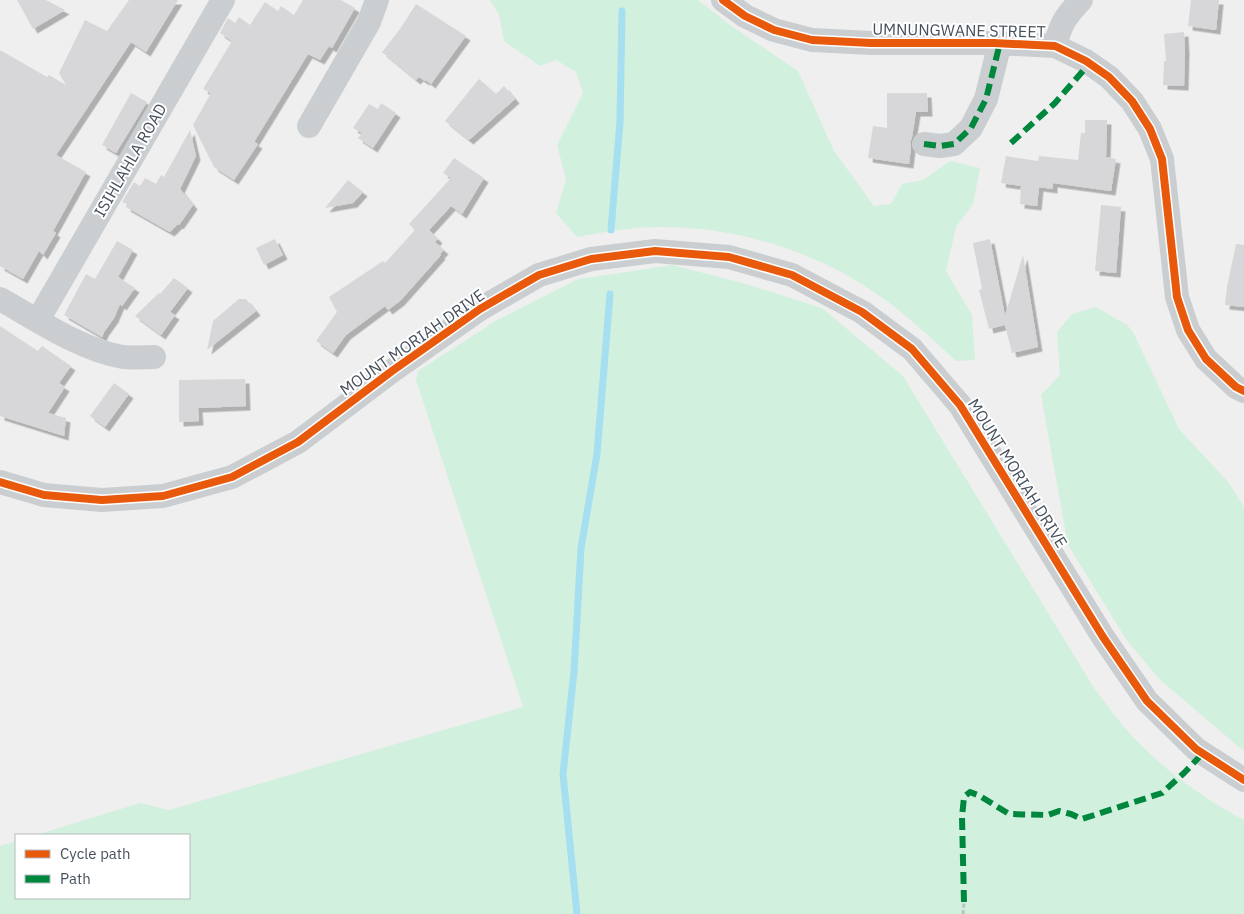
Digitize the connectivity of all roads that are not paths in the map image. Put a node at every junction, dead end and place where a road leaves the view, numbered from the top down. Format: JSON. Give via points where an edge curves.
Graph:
{"nodes":[{"id":1,"x":223,"y":0,"type":"edge"},
{"id":2,"x":377,"y":0,"type":"edge"},
{"id":3,"x":723,"y":0,"type":"edge"},
{"id":4,"x":1081,"y":0,"type":"edge"},
{"id":5,"x":1000,"y":43,"type":"junction"},
{"id":6,"x":1055,"y":46,"type":"junction"},
{"id":7,"x":309,"y":126,"type":"dead end"},
{"id":8,"x":924,"y":144,"type":"dead end"},
{"id":9,"x":0,"y":299,"type":"edge"},
{"id":10,"x":38,"y":320,"type":"junction"},
{"id":11,"x":154,"y":358,"type":"dead end"},
{"id":12,"x":1244,"y":391,"type":"edge"},
{"id":13,"x":0,"y":482,"type":"edge"},
{"id":14,"x":1244,"y":780,"type":"edge"}],
"edges":[{"from":1,"to":10,"type":"street","name":"ISIHLAHLA ROAD"},
{"from":2,"to":7,"type":"street","via":[[369,22]]},
{"from":3,"to":5,"type":"street","name":"UMNUNGWANE STREET","via":[[745,16],[774,30],[812,40]]},
{"from":4,"to":6,"type":"street","via":[[1063,21]]},
{"from":5,"to":6,"type":"street","name":"UMNUNGWANE STREET"},
{"from":5,"to":8,"type":"street","via":[[986,99],[971,128],[954,144]]},
{"from":6,"to":12,"type":"street","name":"UMNUNGWANE STREET","via":[[1109,77],[1132,101],[1150,129],[1162,159],[1177,297],[1188,330],[1206,359]]},
{"from":9,"to":10,"type":"street"},
{"from":10,"to":11,"type":"street","via":[[107,354]]},
{"from":13,"to":14,"type":"street","name":"MOUNT MORIAH DRIVE","via":[[44,494],[102,500],[163,496],[232,476],[298,442],[480,309],[539,275],[592,258],[655,251],[729,257],[792,275],[862,312],[912,349],[960,405],[1103,638],[1147,701],[1196,749]]}]}
